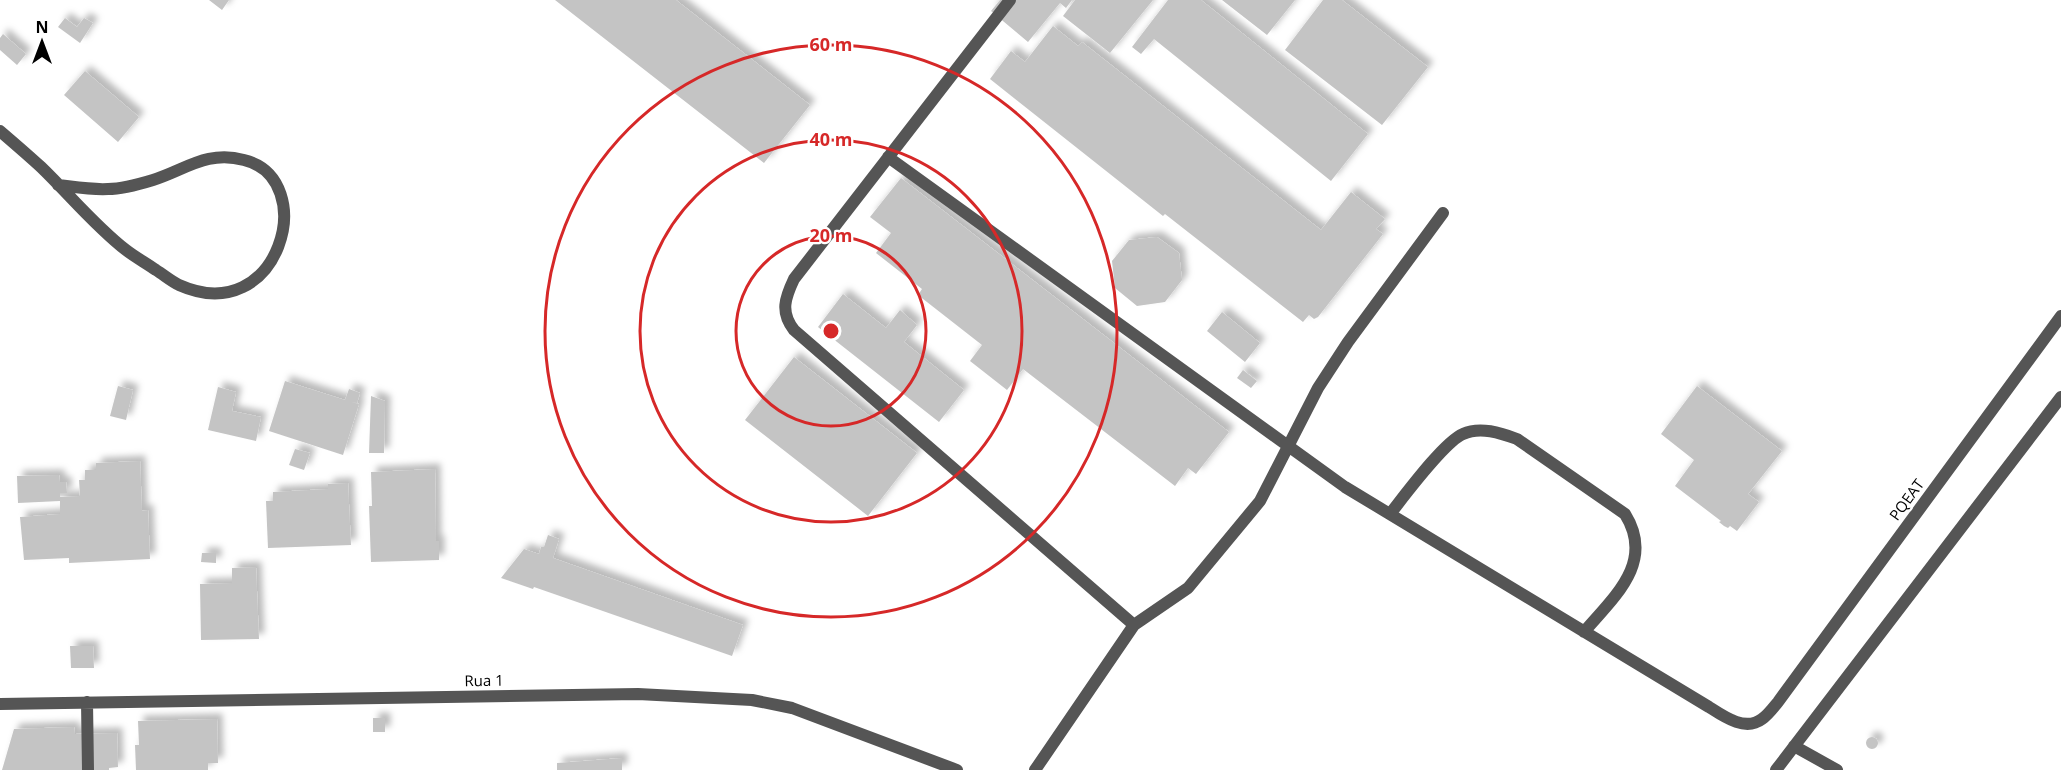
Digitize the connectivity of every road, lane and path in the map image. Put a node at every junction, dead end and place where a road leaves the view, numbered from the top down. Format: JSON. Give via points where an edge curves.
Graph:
{"nodes":[{"id":1,"x":1010,"y":0,"type":"edge"},
{"id":2,"x":0,"y":131,"type":"edge"},
{"id":3,"x":888,"y":157,"type":"junction"},
{"id":4,"x":58,"y":185,"type":"junction"},
{"id":5,"x":1443,"y":213,"type":"dead end"},
{"id":6,"x":2061,"y":316,"type":"edge"},
{"id":7,"x":2061,"y":397,"type":"edge"},
{"id":8,"x":1287,"y":446,"type":"junction"},
{"id":9,"x":1390,"y":513,"type":"junction"},
{"id":10,"x":1134,"y":625,"type":"junction"},
{"id":11,"x":1584,"y":632,"type":"junction"},
{"id":12,"x":87,"y":702,"type":"junction"},
{"id":13,"x":0,"y":704,"type":"edge"},
{"id":14,"x":1794,"y":746,"type":"junction"},
{"id":15,"x":88,"y":770,"type":"edge"},
{"id":16,"x":957,"y":770,"type":"edge"},
{"id":17,"x":1035,"y":770,"type":"edge"},
{"id":18,"x":1776,"y":770,"type":"edge"},
{"id":19,"x":1837,"y":770,"type":"edge"}],
"edges":[{"from":1,"to":3,"type":"street"},
{"from":2,"to":4,"type":"street"},
{"from":3,"to":8,"type":"street","name":"PQEAT"},
{"from":3,"to":10,"type":"street","via":[[794,279],[786,298],[784,314],[788,322]]},
{"from":4,"to":4,"type":"street","via":[[125,250],[179,285],[207,293],[237,291],[258,277],[274,257],[282,236],[284,211],[279,187],[246,160],[223,156],[109,190]]},
{"from":5,"to":8,"type":"street","via":[[1348,342]]},
{"from":6,"to":11,"type":"street","name":"PQEAT","via":[[1761,720],[1740,723]]},
{"from":7,"to":14,"type":"street"},
{"from":8,"to":9,"type":"street","name":"PQEAT"},
{"from":8,"to":10,"type":"street","via":[[1260,501],[1222,549],[1188,588]]},
{"from":9,"to":11,"type":"street","name":"PQEAT"},
{"from":9,"to":11,"type":"street","via":[[1449,444],[1463,434],[1499,432],[1517,439],[1625,513],[1634,528],[1635,560],[1629,577]]},
{"from":10,"to":17,"type":"street"},
{"from":12,"to":13,"type":"street","name":"Rua 1"},
{"from":12,"to":15,"type":"street"},
{"from":12,"to":16,"type":"street","name":"Rua 1","via":[[638,694],[752,700],[792,708]]},
{"from":14,"to":18,"type":"street"},
{"from":14,"to":19,"type":"street"}]}
